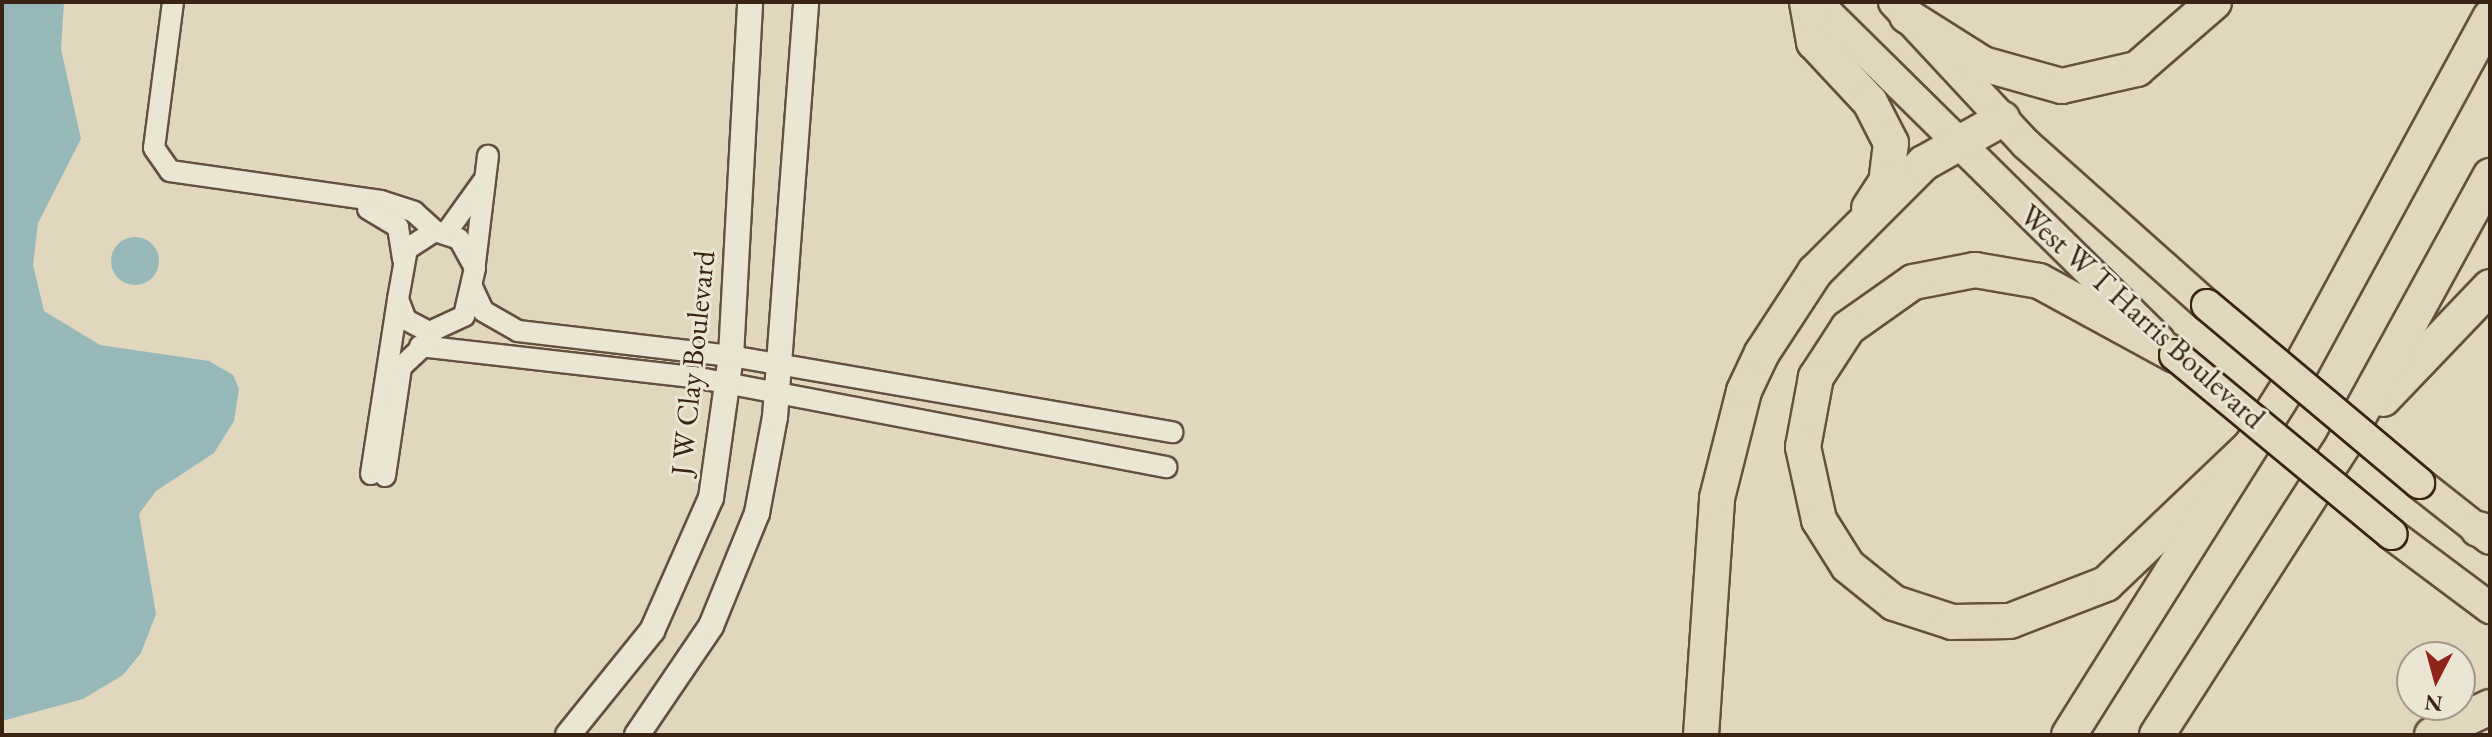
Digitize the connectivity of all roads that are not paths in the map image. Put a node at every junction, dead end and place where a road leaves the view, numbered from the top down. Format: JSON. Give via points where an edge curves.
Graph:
{"nodes":[{"id":1,"x":173,"y":2,"type":"edge"},
{"id":2,"x":750,"y":2,"type":"edge"},
{"id":3,"x":806,"y":2,"type":"edge"},
{"id":4,"x":1807,"y":2,"type":"edge"},
{"id":5,"x":1816,"y":2,"type":"edge"},
{"id":6,"x":2214,"y":2,"type":"edge"},
{"id":7,"x":1900,"y":9,"type":"edge"},
{"id":8,"x":2490,"y":17,"type":"edge"},
{"id":9,"x":2002,"y":119,"type":"junction"},
{"id":10,"x":1953,"y":143,"type":"junction"},
{"id":11,"x":488,"y":156,"type":"dead end"},
{"id":12,"x":2490,"y":176,"type":"edge"},
{"id":13,"x":484,"y":180,"type":"junction"},
{"id":14,"x":354,"y":201,"type":"junction"},
{"id":15,"x":440,"y":232,"type":"junction"},
{"id":16,"x":1852,"y":235,"type":"junction"},
{"id":17,"x":403,"y":260,"type":"junction"},
{"id":18,"x":473,"y":277,"type":"junction"},
{"id":19,"x":2490,"y":287,"type":"edge"},
{"id":20,"x":398,"y":299,"type":"junction"},
{"id":21,"x":444,"y":331,"type":"junction"},
{"id":22,"x":420,"y":346,"type":"junction"},
{"id":23,"x":2175,"y":355,"type":"junction"},
{"id":24,"x":731,"y":356,"type":"junction"},
{"id":25,"x":779,"y":364,"type":"junction"},
{"id":26,"x":728,"y":383,"type":"junction"},
{"id":27,"x":777,"y":397,"type":"junction"},
{"id":28,"x":1173,"y":432,"type":"dead end"},
{"id":29,"x":2343,"y":445,"type":"junction"},
{"id":30,"x":2250,"y":447,"type":"junction"},
{"id":31,"x":1167,"y":467,"type":"dead end"},
{"id":32,"x":2486,"y":534,"type":"edge"},
{"id":33,"x":2490,"y":608,"type":"edge"},
{"id":34,"x":600,"y":702,"type":"junction"},
{"id":35,"x":2490,"y":707,"type":"edge"},
{"id":36,"x":568,"y":735,"type":"edge"},
{"id":37,"x":589,"y":735,"type":"edge"},
{"id":38,"x":637,"y":735,"type":"edge"},
{"id":39,"x":1701,"y":735,"type":"edge"},
{"id":40,"x":2069,"y":735,"type":"edge"},
{"id":41,"x":2157,"y":735,"type":"edge"},
{"id":42,"x":2432,"y":735,"type":"edge"}],
"edges":[{"from":1,"to":14,"type":"street","via":[[155,133],[160,162],[186,178]]},
{"from":2,"to":24,"type":"street","name":"J W Clay Boulevard"},
{"from":3,"to":25,"type":"street"},
{"from":4,"to":16,"type":"highway","via":[[1814,42],[1870,102],[1891,143],[1886,182]]},
{"from":5,"to":10,"type":"main road","name":"West W T Harris Boulevard"},
{"from":6,"to":7,"type":"highway","via":[[2137,69],[2062,86],[1983,64]]},
{"from":7,"to":9,"type":"main road","name":"West W T Harris Boulevard"},
{"from":8,"to":30,"type":"highway"},
{"from":9,"to":10,"type":"highway"},
{"from":9,"to":32,"type":"main road","name":"West W T Harris Boulevard","bridge":true,"via":[[2207,305]]},
{"from":10,"to":16,"type":"highway"},
{"from":10,"to":23,"type":"main road","name":"West W T Harris Boulevard"},
{"from":11,"to":13,"type":"street"},
{"from":12,"to":29,"type":"highway"},
{"from":13,"to":15,"type":"street"},
{"from":13,"to":18,"type":"street"},
{"from":14,"to":15,"type":"street","via":[[395,205]]},
{"from":14,"to":17,"type":"street","via":[[391,218],[403,236]]},
{"from":15,"to":17,"type":"street","via":[[413,242]]},
{"from":15,"to":18,"type":"street","via":[[468,248]]},
{"from":16,"to":39,"type":"highway","via":[[1786,311],[1744,391],[1729,441],[1711,551]]},
{"from":17,"to":20,"type":"street"},
{"from":18,"to":21,"type":"street","via":[[464,316]]},
{"from":18,"to":24,"type":"street","via":[[483,311],[518,331]]},
{"from":19,"to":29,"type":"highway"},
{"from":20,"to":21,"type":"street","via":[[416,328]]},
{"from":20,"to":22,"type":"street","via":[[378,475],[401,367]]},
{"from":21,"to":22,"type":"street"},
{"from":22,"to":26,"type":"street"},
{"from":23,"to":30,"type":"highway","via":[[2039,281],[1975,270],[1913,282],[1848,328],[1816,377],[1803,447],[1819,520],[1848,566],[1894,603],[1952,622],[2010,621],[2106,584]]},
{"from":23,"to":33,"type":"main road","name":"West W T Harris Boulevard","bridge":true,"via":[[2391,534]]},
{"from":24,"to":25,"type":"street"},
{"from":24,"to":26,"type":"street","name":"J W Clay Boulevard"},
{"from":25,"to":27,"type":"street"},
{"from":25,"to":28,"type":"street"},
{"from":26,"to":27,"type":"street"},
{"from":26,"to":34,"type":"street","name":"J W Clay Boulevard","via":[[723,444],[697,541],[652,631]]},
{"from":27,"to":31,"type":"street"},
{"from":27,"to":38,"type":"street","via":[[757,513],[729,591],[691,663]]},
{"from":29,"to":41,"type":"highway"},
{"from":30,"to":40,"type":"highway"},
{"from":34,"to":36,"type":"street","name":"J W Clay Boulevard"},
{"from":34,"to":37,"type":"street"},
{"from":35,"to":42,"type":"highway"}]}
